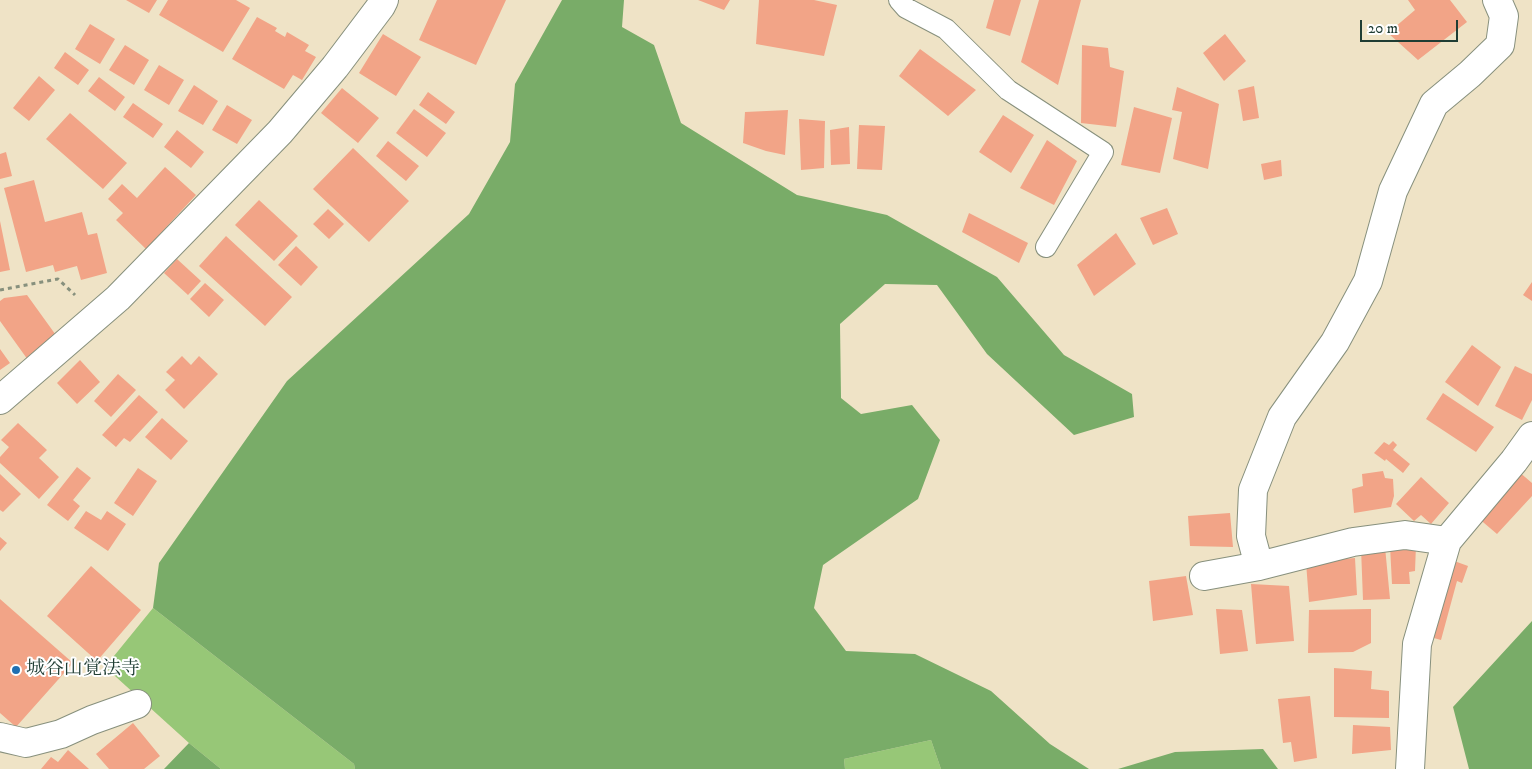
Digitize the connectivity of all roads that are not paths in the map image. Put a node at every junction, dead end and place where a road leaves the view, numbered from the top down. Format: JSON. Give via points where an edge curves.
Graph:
{"nodes":[{"id":1,"x":384,"y":0,"type":"edge"},
{"id":2,"x":898,"y":0,"type":"edge"},
{"id":3,"x":1497,"y":0,"type":"edge"},
{"id":4,"x":1046,"y":246,"type":"dead end"},
{"id":5,"x":0,"y":400,"type":"edge"},
{"id":6,"x":1532,"y":436,"type":"edge"},
{"id":7,"x":1447,"y":541,"type":"junction"},
{"id":8,"x":1259,"y":566,"type":"junction"},
{"id":9,"x":1204,"y":576,"type":"dead end"},
{"id":10,"x":137,"y":704,"type":"dead end"},
{"id":11,"x":0,"y":737,"type":"edge"},
{"id":12,"x":1410,"y":769,"type":"edge"}],
"edges":[{"from":1,"to":5,"type":"street","via":[[335,67],[280,132],[118,298]]},
{"from":2,"to":4,"type":"lane","via":[[906,8],[946,29],[1008,90],[1103,152]]},
{"from":3,"to":8,"type":"street","via":[[1504,16],[1500,45],[1434,104],[1393,191],[1368,281],[1335,342],[1282,417],[1253,490],[1251,536]]},
{"from":6,"to":7,"type":"street"},
{"from":7,"to":8,"type":"street","via":[[1405,535],[1353,542]]},
{"from":7,"to":12,"type":"street","via":[[1416,644]]},
{"from":8,"to":9,"type":"street"},
{"from":10,"to":11,"type":"street","via":[[61,734],[26,743]]}]}
